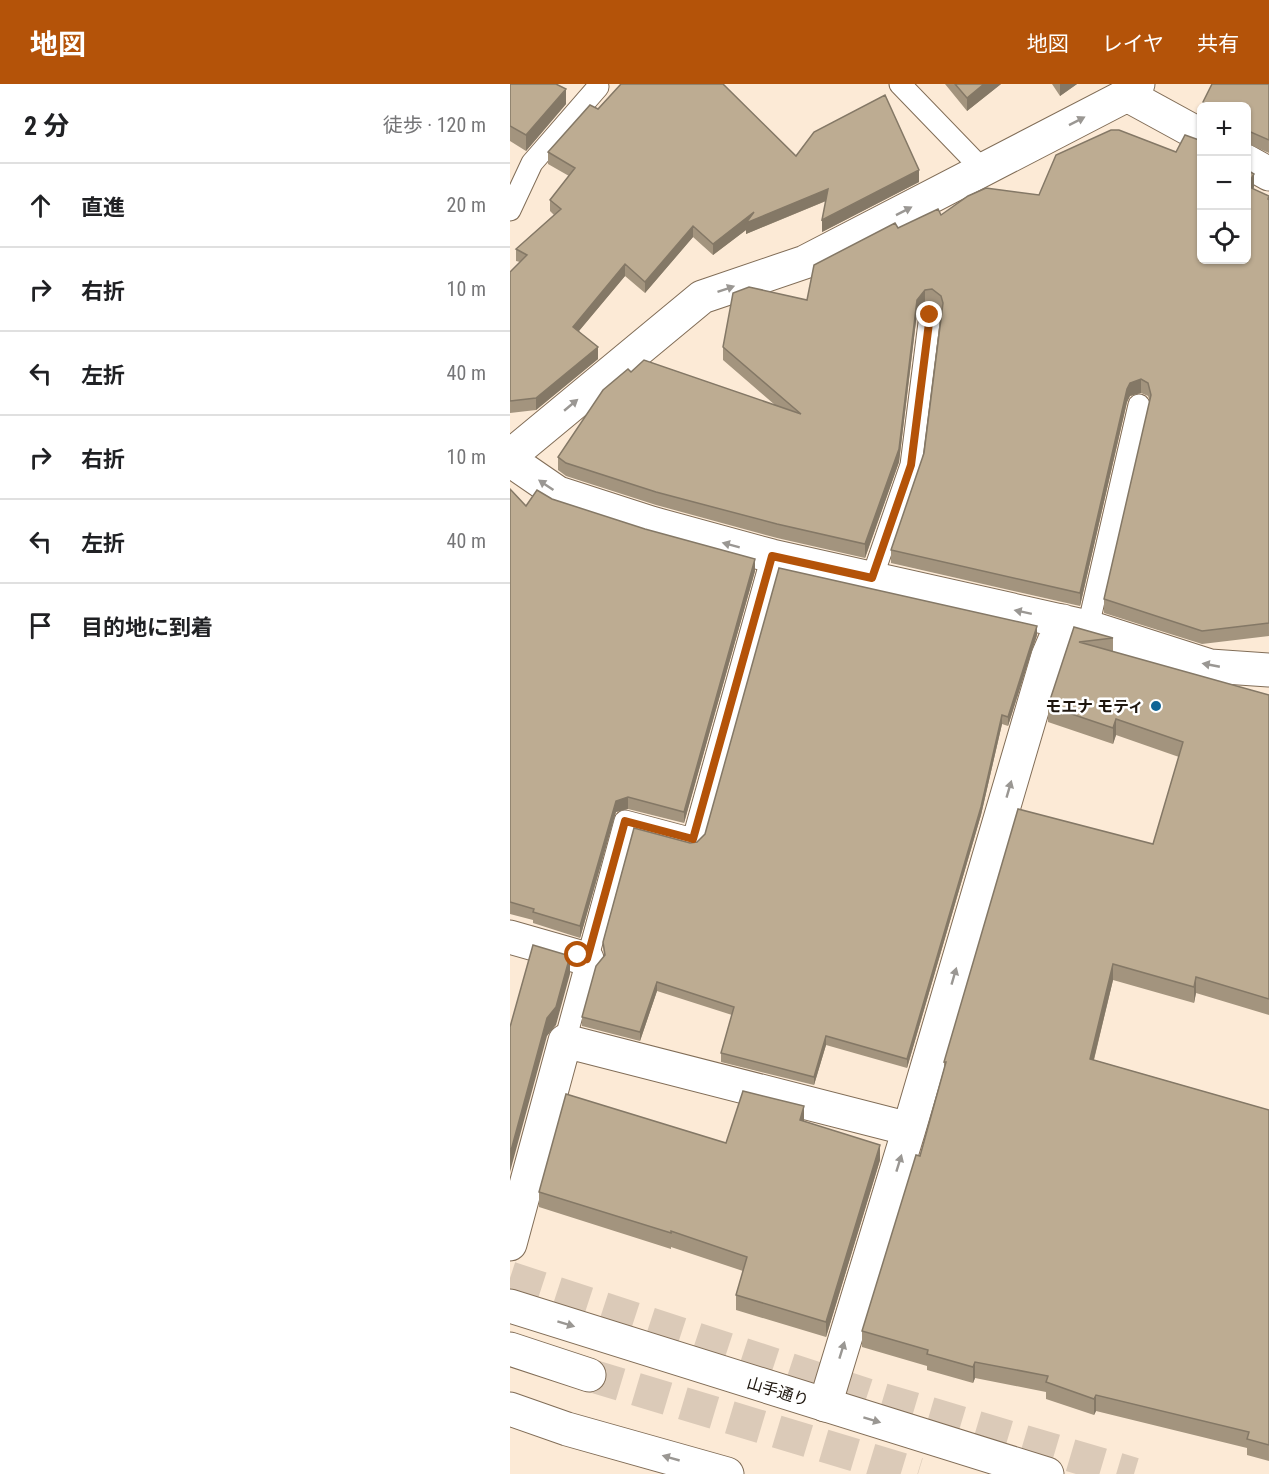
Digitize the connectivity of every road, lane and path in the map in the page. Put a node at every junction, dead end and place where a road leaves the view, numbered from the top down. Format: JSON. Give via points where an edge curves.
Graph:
{"nodes":[{"id":1,"x":900,"y":84,"type":"edge"},
{"id":2,"x":598,"y":87,"type":"dead end"},
{"id":3,"x":1133,"y":90,"type":"edge"},
{"id":4,"x":1197,"y":133,"type":"edge"},
{"id":5,"x":1251,"y":164,"type":"edge"},
{"id":6,"x":983,"y":170,"type":"junction"},
{"id":7,"x":1269,"y":174,"type":"edge"},
{"id":8,"x":510,"y":210,"type":"edge"},
{"id":9,"x":930,"y":315,"type":"dead end"},
{"id":10,"x":1138,"y":405,"type":"edge"},
{"id":11,"x":510,"y":458,"type":"edge"},
{"id":12,"x":772,"y":556,"type":"junction"},
{"id":13,"x":872,"y":578,"type":"junction"},
{"id":14,"x":1076,"y":624,"type":"junction"},
{"id":15,"x":1269,"y":670,"type":"edge"},
{"id":16,"x":510,"y":937,"type":"edge"},
{"id":17,"x":587,"y":959,"type":"junction"},
{"id":18,"x":565,"y":1041,"type":"junction"},
{"id":19,"x":909,"y":1129,"type":"junction"},
{"id":20,"x":510,"y":1244,"type":"edge"},
{"id":21,"x":510,"y":1306,"type":"edge"},
{"id":22,"x":510,"y":1349,"type":"edge"},
{"id":23,"x":589,"y":1375,"type":"tunnel mouth"},
{"id":24,"x":825,"y":1406,"type":"junction"},
{"id":25,"x":510,"y":1409,"type":"edge"},
{"id":26,"x":727,"y":1474,"type":"edge"},
{"id":27,"x":1047,"y":1474,"type":"edge"}],
"edges":[{"from":1,"to":6,"type":"lane"},
{"from":2,"to":8,"type":"lane","via":[[532,163]]},
{"from":3,"to":4,"type":"main road"},
{"from":6,"to":3,"type":"main road","one_way":true},
{"from":5,"to":7,"type":"main road"},
{"from":11,"to":6,"type":"main road","one_way":true,"via":[[702,297],[805,262]]},
{"from":9,"to":13,"type":"lane","via":[[911,465]]},
{"from":10,"to":14,"type":"lane"},
{"from":12,"to":11,"type":"main road","one_way":true,"via":[[651,524],[558,493]]},
{"from":12,"to":13,"type":"main road"},
{"from":12,"to":17,"type":"lane","via":[[693,839],[625,821]]},
{"from":14,"to":13,"type":"main road","one_way":true},
{"from":15,"to":14,"type":"main road","one_way":true,"via":[[1210,666]]},
{"from":19,"to":14,"type":"main road","one_way":true,"via":[[1048,656]]},
{"from":16,"to":17,"type":"main road"},
{"from":17,"to":18,"type":"lane"},
{"from":18,"to":19,"type":"main road"},
{"from":18,"to":20,"type":"main road"},
{"from":24,"to":19,"type":"main road","one_way":true},
{"from":21,"to":24,"type":"main road","name":"山手通り","one_way":true},
{"from":22,"to":23,"type":"main road"},
{"from":24,"to":27,"type":"main road","name":"山手通り","one_way":true},
{"from":26,"to":25,"type":"main road","one_way":true}]}
